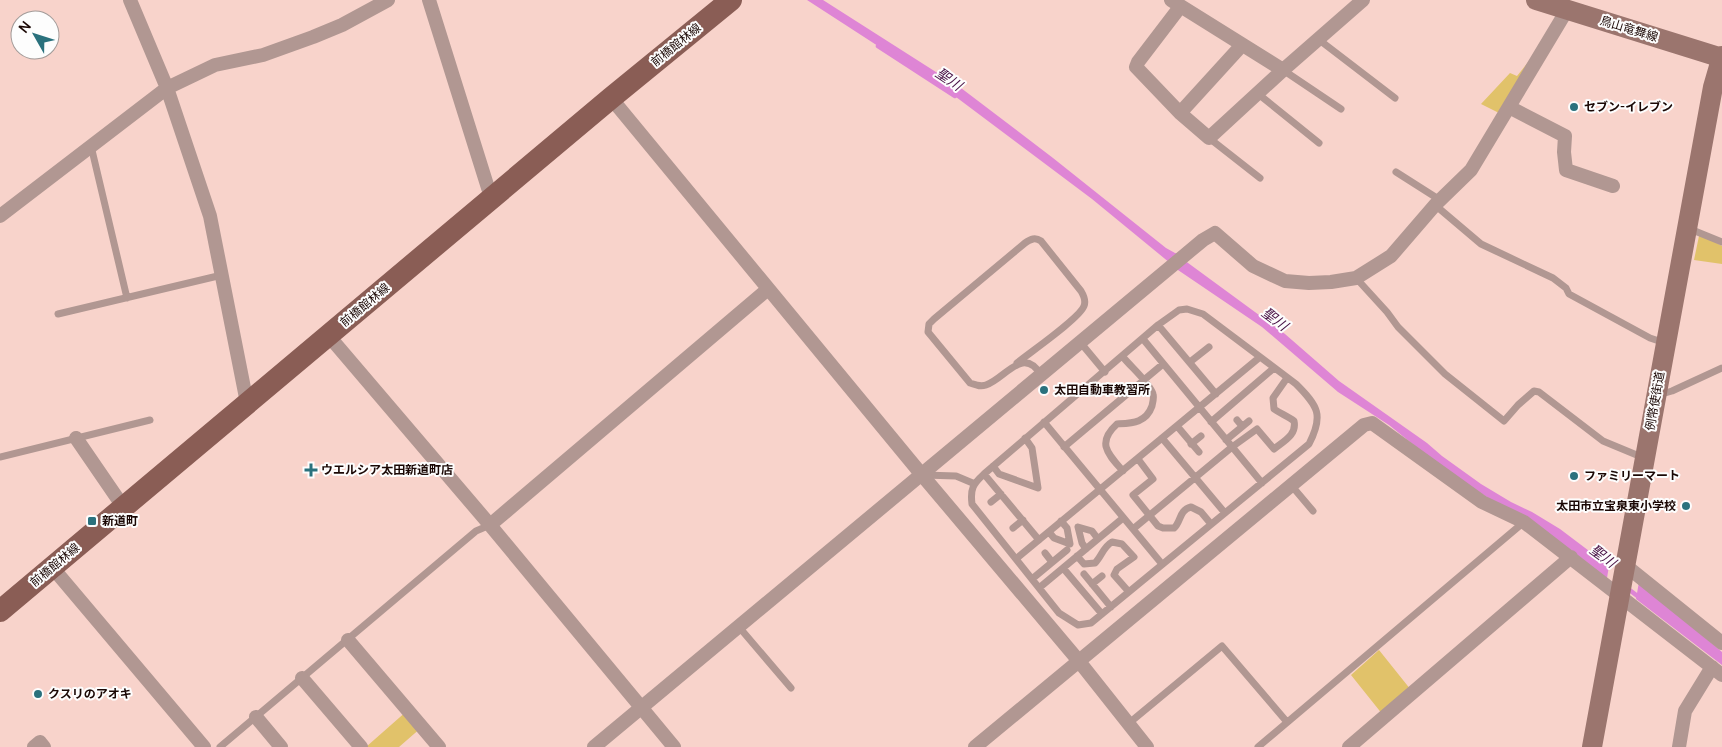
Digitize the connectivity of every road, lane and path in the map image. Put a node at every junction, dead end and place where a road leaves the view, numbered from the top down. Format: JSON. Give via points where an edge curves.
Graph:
{"nodes":[{"id":1,"x":130,"y":0,"type":"edge"},
{"id":2,"x":388,"y":0,"type":"edge"},
{"id":3,"x":429,"y":0,"type":"edge"},
{"id":4,"x":731,"y":0,"type":"edge"},
{"id":5,"x":1363,"y":0,"type":"edge"},
{"id":6,"x":1536,"y":0,"type":"edge"},
{"id":7,"x":1176,"y":3,"type":"edge"},
{"id":8,"x":1568,"y":10,"type":"junction"},
{"id":9,"x":1318,"y":39,"type":"junction"},
{"id":10,"x":1242,"y":45,"type":"junction"},
{"id":11,"x":1722,"y":57,"type":"edge"},
{"id":12,"x":1283,"y":70,"type":"junction"},
{"id":13,"x":168,"y":88,"type":"junction"},
{"id":14,"x":1258,"y":93,"type":"junction"},
{"id":15,"x":611,"y":98,"type":"junction"},
{"id":16,"x":1395,"y":98,"type":"dead end"},
{"id":17,"x":1509,"y":107,"type":"junction"},
{"id":18,"x":1341,"y":109,"type":"dead end"},
{"id":19,"x":1180,"y":113,"type":"junction"},
{"id":20,"x":1209,"y":138,"type":"junction"},
{"id":21,"x":1320,"y":143,"type":"dead end"},
{"id":22,"x":91,"y":146,"type":"junction"},
{"id":23,"x":1396,"y":172,"type":"dead end"},
{"id":24,"x":1260,"y":178,"type":"dead end"},
{"id":25,"x":1613,"y":186,"type":"dead end"},
{"id":26,"x":495,"y":197,"type":"junction"},
{"id":27,"x":1437,"y":203,"type":"junction"},
{"id":28,"x":0,"y":216,"type":"edge"},
{"id":29,"x":1686,"y":228,"type":"junction"},
{"id":30,"x":1722,"y":242,"type":"edge"},
{"id":31,"x":222,"y":275,"type":"junction"},
{"id":32,"x":1356,"y":278,"type":"junction"},
{"id":33,"x":768,"y":289,"type":"junction"},
{"id":34,"x":127,"y":298,"type":"junction"},
{"id":35,"x":58,"y":314,"type":"dead end"},
{"id":36,"x":1158,"y":325,"type":"junction"},
{"id":37,"x":328,"y":335,"type":"junction"},
{"id":38,"x":1143,"y":339,"type":"junction"},
{"id":39,"x":1080,"y":342,"type":"junction"},
{"id":40,"x":1665,"y":343,"type":"junction"},
{"id":41,"x":1209,"y":347,"type":"dead end"},
{"id":42,"x":1123,"y":357,"type":"junction"},
{"id":43,"x":1260,"y":358,"type":"junction"},
{"id":44,"x":1190,"y":362,"type":"junction"},
{"id":45,"x":1017,"y":363,"type":"junction"},
{"id":46,"x":1163,"y":364,"type":"junction"},
{"id":47,"x":1274,"y":368,"type":"junction"},
{"id":48,"x":1722,"y":368,"type":"edge"},
{"id":49,"x":1104,"y":372,"type":"junction"},
{"id":50,"x":1041,"y":375,"type":"junction"},
{"id":51,"x":1287,"y":378,"type":"junction"},
{"id":52,"x":1143,"y":381,"type":"junction"},
{"id":53,"x":1216,"y":394,"type":"junction"},
{"id":54,"x":1655,"y":396,"type":"junction"},
{"id":55,"x":247,"y":403,"type":"junction"},
{"id":56,"x":1200,"y":408,"type":"junction"},
{"id":57,"x":150,"y":420,"type":"dead end"},
{"id":58,"x":1236,"y":420,"type":"dead end"},
{"id":59,"x":1248,"y":421,"type":"dead end"},
{"id":60,"x":1044,"y":422,"type":"junction"},
{"id":61,"x":1212,"y":422,"type":"junction"},
{"id":62,"x":1177,"y":426,"type":"junction"},
{"id":63,"x":1242,"y":426,"type":"junction"},
{"id":64,"x":1201,"y":436,"type":"dead end"},
{"id":65,"x":76,"y":438,"type":"junction"},
{"id":66,"x":1025,"y":438,"type":"junction"},
{"id":67,"x":1162,"y":438,"type":"junction"},
{"id":68,"x":1226,"y":440,"type":"junction"},
{"id":69,"x":1191,"y":444,"type":"junction"},
{"id":70,"x":1064,"y":447,"type":"junction"},
{"id":71,"x":1232,"y":447,"type":"junction"},
{"id":72,"x":1199,"y":452,"type":"dead end"},
{"id":73,"x":0,"y":457,"type":"edge"},
{"id":74,"x":1138,"y":458,"type":"junction"},
{"id":75,"x":1644,"y":458,"type":"junction"},
{"id":76,"x":993,"y":466,"type":"junction"},
{"id":77,"x":1123,"y":471,"type":"junction"},
{"id":78,"x":984,"y":474,"type":"junction"},
{"id":79,"x":922,"y":475,"type":"junction"},
{"id":80,"x":1196,"y":478,"type":"junction"},
{"id":81,"x":1262,"y":483,"type":"junction"},
{"id":82,"x":975,"y":484,"type":"junction"},
{"id":83,"x":1291,"y":485,"type":"junction"},
{"id":84,"x":1100,"y":490,"type":"junction"},
{"id":85,"x":1001,"y":494,"type":"junction"},
{"id":86,"x":991,"y":502,"type":"dead end"},
{"id":87,"x":124,"y":508,"type":"junction"},
{"id":88,"x":1313,"y":511,"type":"dead end"},
{"id":89,"x":1225,"y":513,"type":"junction"},
{"id":90,"x":1150,"y":515,"type":"junction"},
{"id":91,"x":1123,"y":518,"type":"junction"},
{"id":92,"x":1023,"y":520,"type":"junction"},
{"id":93,"x":1061,"y":521,"type":"junction"},
{"id":94,"x":1524,"y":522,"type":"junction"},
{"id":95,"x":1211,"y":524,"type":"junction"},
{"id":96,"x":490,"y":525,"type":"junction"},
{"id":97,"x":1013,"y":528,"type":"dead end"},
{"id":98,"x":1133,"y":529,"type":"junction"},
{"id":99,"x":1049,"y":532,"type":"junction"},
{"id":100,"x":1098,"y":539,"type":"junction"},
{"id":101,"x":1039,"y":540,"type":"junction"},
{"id":102,"x":1086,"y":549,"type":"junction"},
{"id":103,"x":1066,"y":550,"type":"dead end"},
{"id":104,"x":1045,"y":553,"type":"dead end"},
{"id":105,"x":1077,"y":556,"type":"junction"},
{"id":106,"x":1571,"y":557,"type":"junction"},
{"id":107,"x":1017,"y":558,"type":"junction"},
{"id":108,"x":1052,"y":562,"type":"junction"},
{"id":109,"x":1162,"y":564,"type":"junction"},
{"id":110,"x":52,"y":567,"type":"junction"},
{"id":111,"x":1063,"y":568,"type":"junction"},
{"id":112,"x":1084,"y":574,"type":"dead end"},
{"id":113,"x":1102,"y":576,"type":"dead end"},
{"id":114,"x":1032,"y":579,"type":"junction"},
{"id":115,"x":1622,"y":581,"type":"junction"},
{"id":116,"x":1092,"y":584,"type":"junction"},
{"id":117,"x":1039,"y":588,"type":"junction"},
{"id":118,"x":1129,"y":592,"type":"junction"},
{"id":119,"x":1111,"y":607,"type":"junction"},
{"id":120,"x":0,"y":611,"type":"edge"},
{"id":121,"x":1102,"y":614,"type":"junction"},
{"id":122,"x":739,"y":627,"type":"junction"},
{"id":123,"x":348,"y":640,"type":"junction"},
{"id":124,"x":1722,"y":643,"type":"edge"},
{"id":125,"x":1078,"y":660,"type":"junction"},
{"id":126,"x":1717,"y":671,"type":"edge"},
{"id":127,"x":302,"y":678,"type":"junction"},
{"id":128,"x":791,"y":688,"type":"dead end"},
{"id":129,"x":641,"y":708,"type":"junction"},
{"id":130,"x":256,"y":717,"type":"junction"},
{"id":131,"x":1287,"y":722,"type":"junction"},
{"id":132,"x":1128,"y":724,"type":"junction"},
{"id":133,"x":34,"y":747,"type":"edge"},
{"id":134,"x":44,"y":747,"type":"edge"},
{"id":135,"x":204,"y":747,"type":"edge"},
{"id":136,"x":220,"y":747,"type":"edge"},
{"id":137,"x":281,"y":747,"type":"edge"},
{"id":138,"x":360,"y":747,"type":"edge"},
{"id":139,"x":439,"y":747,"type":"edge"},
{"id":140,"x":594,"y":747,"type":"edge"},
{"id":141,"x":674,"y":747,"type":"edge"},
{"id":142,"x":975,"y":747,"type":"edge"},
{"id":143,"x":1147,"y":747,"type":"edge"},
{"id":144,"x":1258,"y":747,"type":"edge"},
{"id":145,"x":1350,"y":747,"type":"edge"},
{"id":146,"x":1592,"y":747,"type":"edge"},
{"id":147,"x":1679,"y":747,"type":"edge"}],
"edges":[{"from":1,"to":13,"type":"street"},
{"from":2,"to":13,"type":"street","via":[[313,37],[263,56],[215,65]]},
{"from":3,"to":26,"type":"street","via":[[488,188]]},
{"from":4,"to":15,"type":"main road","name":"前橋館林線"},
{"from":5,"to":9,"type":"street"},
{"from":6,"to":8,"type":"main road","name":"鳥山竜舞線"},
{"from":7,"to":10,"type":"street"},
{"from":7,"to":19,"type":"street","via":[[1136,67]]},
{"from":8,"to":11,"type":"main road","name":"鳥山竜舞線"},
{"from":8,"to":17,"type":"street"},
{"from":9,"to":12,"type":"street"},
{"from":9,"to":16,"type":"lane"},
{"from":10,"to":12,"type":"street"},
{"from":10,"to":19,"type":"street"},
{"from":11,"to":29,"type":"main road","name":"例幣使街道","via":[[1713,86]]},
{"from":12,"to":14,"type":"street"},
{"from":12,"to":18,"type":"lane"},
{"from":13,"to":22,"type":"street"},
{"from":13,"to":31,"type":"street","via":[[210,216]]},
{"from":14,"to":20,"type":"street"},
{"from":14,"to":21,"type":"lane"},
{"from":15,"to":26,"type":"main road","name":"前橋館林線"},
{"from":15,"to":33,"type":"street"},
{"from":17,"to":25,"type":"street","via":[[1565,136],[1566,170]]},
{"from":17,"to":27,"type":"street","via":[[1471,170]]},
{"from":19,"to":20,"type":"street"},
{"from":20,"to":24,"type":"lane"},
{"from":22,"to":28,"type":"street"},
{"from":22,"to":34,"type":"lane"},
{"from":23,"to":27,"type":"lane"},
{"from":26,"to":37,"type":"main road","name":"前橋館林線"},
{"from":27,"to":32,"type":"street","via":[[1391,256]]},
{"from":27,"to":40,"type":"lane","via":[[1481,244],[1553,278],[1569,294]]},
{"from":29,"to":30,"type":"lane"},
{"from":29,"to":40,"type":"main road","name":"例幣使街道"},
{"from":31,"to":34,"type":"lane"},
{"from":31,"to":55,"type":"street"},
{"from":32,"to":39,"type":"street","via":[[1331,282],[1285,281],[1254,266],[1215,233]]},
{"from":32,"to":75,"type":"lane","via":[[1398,327],[1446,374],[1504,421],[1534,391],[1540,392],[1603,441]]},
{"from":33,"to":79,"type":"street"},
{"from":33,"to":96,"type":"street"},
{"from":34,"to":35,"type":"lane"},
{"from":36,"to":38,"type":"lane"},
{"from":36,"to":43,"type":"lane","via":[[1179,310],[1203,314]]},
{"from":36,"to":44,"type":"lane"},
{"from":37,"to":55,"type":"main road","name":"前橋館林線"},
{"from":37,"to":96,"type":"street"},
{"from":38,"to":42,"type":"lane"},
{"from":38,"to":46,"type":"lane"},
{"from":39,"to":49,"type":"lane"},
{"from":39,"to":50,"type":"street"},
{"from":40,"to":54,"type":"main road","name":"例幣使街道"},
{"from":41,"to":44,"type":"lane"},
{"from":42,"to":49,"type":"lane"},
{"from":42,"to":52,"type":"lane"},
{"from":43,"to":47,"type":"lane"},
{"from":43,"to":53,"type":"lane"},
{"from":44,"to":53,"type":"lane"},
{"from":45,"to":45,"type":"lane","via":[[985,385],[970,383],[930,336],[928,328],[934,319],[1025,242],[1037,239],[1081,291],[1085,304],[1076,316]]},
{"from":45,"to":50,"type":"lane","via":[[1032,364]]},
{"from":46,"to":52,"type":"lane"},
{"from":46,"to":56,"type":"lane"},
{"from":47,"to":51,"type":"lane"},
{"from":47,"to":61,"type":"lane"},
{"from":48,"to":54,"type":"lane"},
{"from":49,"to":60,"type":"lane"},
{"from":50,"to":79,"type":"street"},
{"from":51,"to":71,"type":"lane","via":[[1276,392],[1273,405],[1279,413],[1294,421],[1294,432],[1274,449],[1257,429]]},
{"from":51,"to":81,"type":"lane","via":[[1315,406],[1317,429],[1309,444]]},
{"from":52,"to":70,"type":"lane"},
{"from":52,"to":77,"type":"lane","via":[[1153,394],[1145,418],[1139,422],[1117,424],[1106,438],[1106,450]]},
{"from":53,"to":56,"type":"lane"},
{"from":54,"to":75,"type":"main road","name":"例幣使街道"},
{"from":55,"to":87,"type":"main road","name":"前橋館林線"},
{"from":56,"to":61,"type":"lane"},
{"from":56,"to":62,"type":"lane"},
{"from":57,"to":65,"type":"lane"},
{"from":58,"to":63,"type":"lane"},
{"from":59,"to":63,"type":"lane"},
{"from":60,"to":66,"type":"lane"},
{"from":60,"to":70,"type":"lane"},
{"from":61,"to":68,"type":"lane"},
{"from":62,"to":67,"type":"lane"},
{"from":62,"to":69,"type":"lane"},
{"from":63,"to":68,"type":"lane"},
{"from":64,"to":69,"type":"lane"},
{"from":65,"to":73,"type":"lane"},
{"from":65,"to":87,"type":"street"},
{"from":66,"to":76,"type":"lane"},
{"from":66,"to":76,"type":"lane","via":[[1032,448],[1038,488],[999,474]]},
{"from":67,"to":74,"type":"lane"},
{"from":67,"to":80,"type":"lane"},
{"from":68,"to":71,"type":"lane"},
{"from":69,"to":72,"type":"lane"},
{"from":70,"to":84,"type":"lane"},
{"from":71,"to":80,"type":"lane"},
{"from":71,"to":81,"type":"lane"},
{"from":74,"to":77,"type":"lane"},
{"from":74,"to":90,"type":"lane","via":[[1153,479],[1133,495]]},
{"from":75,"to":115,"type":"main road","name":"例幣使街道"},
{"from":76,"to":78,"type":"lane"},
{"from":77,"to":84,"type":"lane"},
{"from":78,"to":82,"type":"lane"},
{"from":78,"to":85,"type":"lane"},
{"from":79,"to":82,"type":"lane","via":[[956,476]]},
{"from":79,"to":122,"type":"street"},
{"from":79,"to":125,"type":"street"},
{"from":80,"to":89,"type":"lane"},
{"from":80,"to":90,"type":"lane"},
{"from":81,"to":89,"type":"lane"},
{"from":82,"to":107,"type":"lane","via":[[971,492],[972,504]]},
{"from":83,"to":88,"type":"lane"},
{"from":83,"to":94,"type":"street","via":[[1364,425],[1372,423],[1482,502]]},
{"from":83,"to":125,"type":"street"},
{"from":84,"to":91,"type":"lane"},
{"from":84,"to":93,"type":"lane"},
{"from":85,"to":86,"type":"lane"},
{"from":85,"to":92,"type":"lane"},
{"from":87,"to":110,"type":"main road","name":"前橋館林線"},
{"from":89,"to":95,"type":"lane"},
{"from":90,"to":95,"type":"lane","via":[[1158,526],[1174,528],[1186,508],[1191,507],[1201,512]]},
{"from":90,"to":98,"type":"lane"},
{"from":91,"to":98,"type":"lane"},
{"from":91,"to":100,"type":"lane"},
{"from":92,"to":97,"type":"lane"},
{"from":92,"to":101,"type":"lane"},
{"from":93,"to":99,"type":"lane"},
{"from":93,"to":99,"type":"lane","via":[[1067,528],[1070,544],[1054,538]]},
{"from":94,"to":106,"type":"street"},
{"from":94,"to":131,"type":"lane"},
{"from":95,"to":109,"type":"lane"},
{"from":96,"to":123,"type":"lane","via":[[476,531]]},
{"from":96,"to":129,"type":"street"},
{"from":98,"to":109,"type":"lane"},
{"from":99,"to":101,"type":"lane"},
{"from":100,"to":102,"type":"lane"},
{"from":100,"to":102,"type":"lane","via":[[1092,531],[1078,527]]},
{"from":101,"to":107,"type":"lane"},
{"from":102,"to":105,"type":"lane"},
{"from":103,"to":108,"type":"lane"},
{"from":104,"to":108,"type":"lane"},
{"from":105,"to":111,"type":"lane"},
{"from":105,"to":118,"type":"lane","via":[[1084,564],[1096,563],[1107,544],[1122,544],[1134,556],[1114,575]]},
{"from":106,"to":115,"type":"street"},
{"from":106,"to":145,"type":"street"},
{"from":107,"to":114,"type":"lane"},
{"from":108,"to":114,"type":"lane"},
{"from":109,"to":118,"type":"lane"},
{"from":110,"to":120,"type":"main road","name":"前橋館林線"},
{"from":110,"to":135,"type":"street"},
{"from":111,"to":117,"type":"lane"},
{"from":111,"to":121,"type":"lane"},
{"from":112,"to":116,"type":"lane"},
{"from":113,"to":116,"type":"lane"},
{"from":114,"to":117,"type":"lane"},
{"from":115,"to":124,"type":"street"},
{"from":115,"to":126,"type":"street"},
{"from":115,"to":146,"type":"main road","name":"例幣使街道"},
{"from":116,"to":119,"type":"lane"},
{"from":117,"to":121,"type":"lane","via":[[1059,613],[1078,625],[1091,624]]},
{"from":118,"to":119,"type":"lane"},
{"from":119,"to":121,"type":"lane"},
{"from":122,"to":128,"type":"lane"},
{"from":122,"to":129,"type":"street"},
{"from":123,"to":127,"type":"lane"},
{"from":123,"to":139,"type":"street"},
{"from":125,"to":132,"type":"street"},
{"from":125,"to":142,"type":"street"},
{"from":126,"to":147,"type":"street","via":[[1686,711]]},
{"from":127,"to":130,"type":"lane"},
{"from":127,"to":138,"type":"street"},
{"from":129,"to":140,"type":"street"},
{"from":129,"to":141,"type":"street"},
{"from":130,"to":136,"type":"lane"},
{"from":130,"to":137,"type":"street"},
{"from":131,"to":132,"type":"lane","via":[[1222,646]]},
{"from":131,"to":144,"type":"lane"},
{"from":132,"to":143,"type":"street"},
{"from":133,"to":134,"type":"street","via":[[40,742]]}]}
